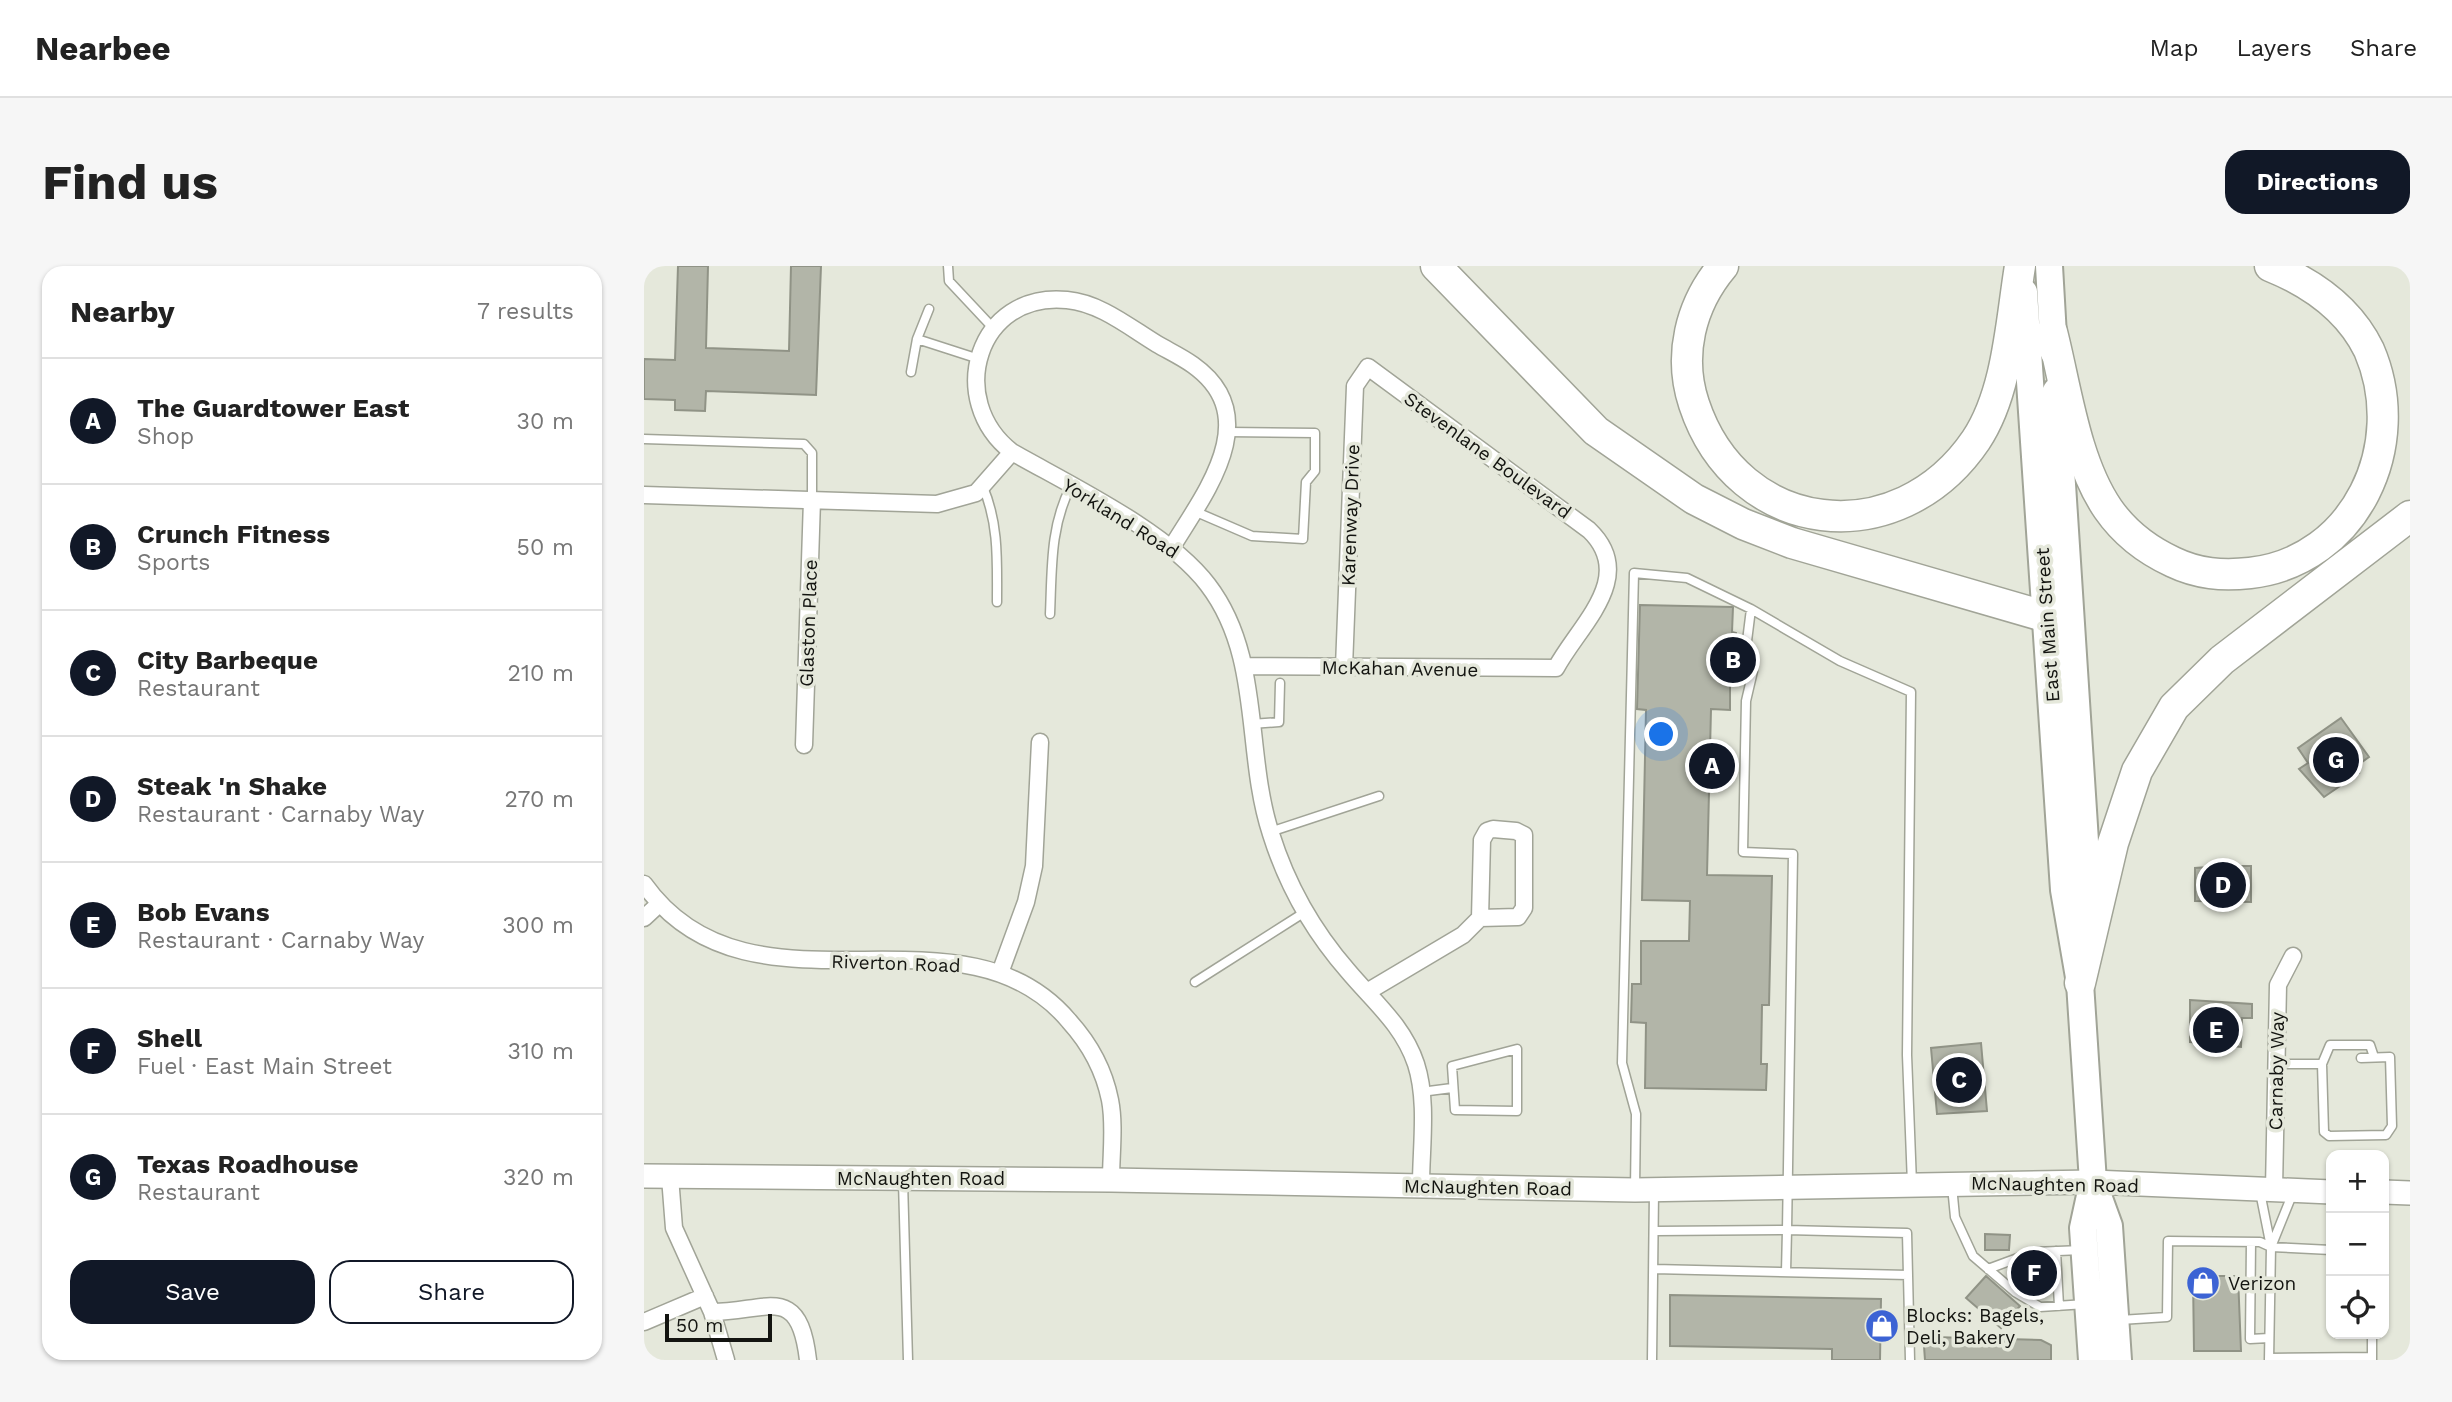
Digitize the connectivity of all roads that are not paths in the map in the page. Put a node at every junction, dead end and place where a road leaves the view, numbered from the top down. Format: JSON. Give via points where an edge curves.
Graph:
{"nodes":[{"id":1,"x":948,"y":266,"type":"edge"},
{"id":2,"x":1436,"y":266,"type":"edge"},
{"id":3,"x":1723,"y":266,"type":"edge"},
{"id":4,"x":2021,"y":266,"type":"edge"},
{"id":5,"x":2049,"y":266,"type":"edge"},
{"id":6,"x":2270,"y":266,"type":"edge"},
{"id":7,"x":929,"y":309,"type":"dead end"},
{"id":8,"x":994,"y":329,"type":"junction"},
{"id":9,"x":2052,"y":332,"type":"junction"},
{"id":10,"x":917,"y":339,"type":"junction"},
{"id":11,"x":979,"y":359,"type":"junction"},
{"id":12,"x":1368,"y":367,"type":"joint"},
{"id":13,"x":911,"y":372,"type":"dead end"},
{"id":14,"x":1227,"y":432,"type":"junction"},
{"id":15,"x":644,"y":439,"type":"edge"},
{"id":16,"x":1012,"y":452,"type":"junction"},
{"id":17,"x":1071,"y":486,"type":"junction"},
{"id":18,"x":983,"y":487,"type":"junction"},
{"id":19,"x":644,"y":495,"type":"edge"},
{"id":20,"x":812,"y":500,"type":"junction"},
{"id":21,"x":1194,"y":511,"type":"junction"},
{"id":22,"x":2410,"y":516,"type":"edge"},
{"id":23,"x":1172,"y":547,"type":"junction"},
{"id":24,"x":997,"y":602,"type":"dead end"},
{"id":25,"x":1751,"y":609,"type":"junction"},
{"id":26,"x":1050,"y":614,"type":"dead end"},
{"id":27,"x":2047,"y":617,"type":"junction"},
{"id":28,"x":1245,"y":666,"type":"junction"},
{"id":29,"x":1344,"y":667,"type":"junction"},
{"id":30,"x":1556,"y":668,"type":"joint"},
{"id":31,"x":1280,"y":683,"type":"dead end"},
{"id":32,"x":1251,"y":724,"type":"junction"},
{"id":33,"x":1040,"y":742,"type":"dead end"},
{"id":34,"x":804,"y":745,"type":"dead end"},
{"id":35,"x":1379,"y":796,"type":"dead end"},
{"id":36,"x":1270,"y":832,"type":"junction"},
{"id":37,"x":644,"y":884,"type":"edge"},
{"id":38,"x":659,"y":905,"type":"junction"},
{"id":39,"x":1305,"y":912,"type":"junction"},
{"id":40,"x":644,"y":918,"type":"edge"},
{"id":41,"x":1480,"y":918,"type":"junction"},
{"id":42,"x":2293,"y":956,"type":"dead end"},
{"id":43,"x":1000,"y":973,"type":"junction"},
{"id":44,"x":1195,"y":982,"type":"dead end"},
{"id":45,"x":2080,"y":983,"type":"junction"},
{"id":46,"x":1367,"y":992,"type":"junction"},
{"id":47,"x":2374,"y":1057,"type":"junction"},
{"id":48,"x":2361,"y":1058,"type":"dead end"},
{"id":49,"x":2275,"y":1064,"type":"junction"},
{"id":50,"x":2322,"y":1064,"type":"junction"},
{"id":51,"x":1452,"y":1088,"type":"junction"},
{"id":52,"x":1421,"y":1092,"type":"junction"},
{"id":53,"x":644,"y":1176,"type":"edge"},
{"id":54,"x":670,"y":1177,"type":"junction"},
{"id":55,"x":903,"y":1178,"type":"junction"},
{"id":56,"x":1111,"y":1180,"type":"junction"},
{"id":57,"x":2093,"y":1182,"type":"junction"},
{"id":58,"x":1952,"y":1183,"type":"junction"},
{"id":59,"x":1912,"y":1184,"type":"junction"},
{"id":60,"x":1421,"y":1185,"type":"junction"},
{"id":61,"x":1789,"y":1187,"type":"junction"},
{"id":62,"x":1644,"y":1189,"type":"junction"},
{"id":63,"x":2276,"y":1190,"type":"junction"},
{"id":64,"x":2326,"y":1192,"type":"edge"},
{"id":65,"x":2389,"y":1192,"type":"edge"},
{"id":66,"x":2410,"y":1193,"type":"edge"},
{"id":67,"x":1787,"y":1230,"type":"junction"},
{"id":68,"x":1656,"y":1231,"type":"junction"},
{"id":69,"x":2252,"y":1242,"type":"junction"},
{"id":70,"x":2271,"y":1247,"type":"junction"},
{"id":71,"x":2085,"y":1250,"type":"junction"},
{"id":72,"x":2326,"y":1250,"type":"edge"},
{"id":73,"x":2056,"y":1251,"type":"junction"},
{"id":74,"x":1654,"y":1269,"type":"junction"},
{"id":75,"x":1989,"y":1269,"type":"junction"},
{"id":76,"x":1786,"y":1272,"type":"junction"},
{"id":77,"x":1908,"y":1275,"type":"junction"},
{"id":78,"x":705,"y":1296,"type":"junction"},
{"id":79,"x":2089,"y":1304,"type":"junction"},
{"id":80,"x":2059,"y":1306,"type":"junction"},
{"id":81,"x":712,"y":1312,"type":"junction"},
{"id":82,"x":2115,"y":1320,"type":"junction"},
{"id":83,"x":644,"y":1322,"type":"edge"},
{"id":84,"x":2269,"y":1338,"type":"junction"},
{"id":85,"x":2372,"y":1339,"type":"edge"},
{"id":86,"x":2372,"y":1358,"type":"edge"},
{"id":87,"x":2269,"y":1359,"type":"edge"},
{"id":88,"x":726,"y":1360,"type":"edge"},
{"id":89,"x":808,"y":1360,"type":"edge"},
{"id":90,"x":908,"y":1360,"type":"edge"},
{"id":91,"x":1652,"y":1360,"type":"edge"},
{"id":92,"x":1910,"y":1360,"type":"edge"},
{"id":93,"x":2092,"y":1360,"type":"edge"},
{"id":94,"x":2118,"y":1360,"type":"edge"}],
"edges":[{"from":1,"to":8,"type":"lane","via":[[949,281]]},
{"from":2,"to":27,"type":"highway","via":[[1596,431],[1694,499],[1792,543]]},
{"from":3,"to":4,"type":"highway","via":[[1700,301],[1687,348],[1689,391],[1704,432],[1723,461],[1751,488],[1804,512],[1842,516],[1885,509],[1921,494],[1954,466],[1976,439],[2000,376]]},
{"from":4,"to":27,"type":"main road","name":"East Main Street"},
{"from":5,"to":9,"type":"main road","name":"East Main Street"},
{"from":6,"to":9,"type":"highway","via":[[2307,283],[2357,330],[2382,381],[2386,421],[2383,453],[2360,507],[2324,544],[2278,568],[2237,575],[2197,572],[2164,558],[2123,527],[2108,509],[2088,469]]},
{"from":7,"to":10,"type":"lane"},
{"from":8,"to":11,"type":"street"},
{"from":8,"to":14,"type":"street","via":[[1033,302],[1052,299],[1093,306],[1204,375],[1219,395]]},
{"from":9,"to":45,"type":"main road","name":"East Main Street","via":[[2088,888]]},
{"from":10,"to":11,"type":"lane"},
{"from":10,"to":13,"type":"lane"},
{"from":11,"to":16,"type":"street","via":[[975,382],[985,422]]},
{"from":12,"to":29,"type":"street","name":"Karenway Drive","via":[[1355,386]]},
{"from":12,"to":30,"type":"street","name":"Stevenlane Boulevard","via":[[1589,530],[1604,547],[1606,592]]},
{"from":14,"to":21,"type":"street","via":[[1219,469]]},
{"from":14,"to":21,"type":"lane","via":[[1315,433],[1303,539],[1252,536]]},
{"from":15,"to":20,"type":"lane","via":[[804,444],[812,453]]},
{"from":16,"to":17,"type":"street","name":"Yorkland Road"},
{"from":16,"to":18,"type":"street"},
{"from":17,"to":23,"type":"street","name":"Yorkland Road"},
{"from":17,"to":26,"type":"lane","via":[[1054,532]]},
{"from":18,"to":20,"type":"street","via":[[967,497],[937,504]]},
{"from":18,"to":24,"type":"lane","via":[[997,542]]},
{"from":19,"to":20,"type":"street"},
{"from":20,"to":34,"type":"street","name":"Glaston Place"},
{"from":21,"to":23,"type":"street"},
{"from":22,"to":45,"type":"highway","via":[[2222,660],[2174,707],[2137,771],[2113,842]]},
{"from":23,"to":28,"type":"street","name":"Yorkland Road","via":[[1211,588],[1232,626]]},
{"from":25,"to":59,"type":"lane","via":[[1840,661],[1911,692],[1907,1055]]},
{"from":25,"to":61,"type":"lane","via":[[1747,642],[1754,671],[1746,701],[1743,852],[1793,853]]},
{"from":25,"to":62,"type":"lane","via":[[1687,578],[1634,573],[1622,1063],[1636,1114]]},
{"from":27,"to":45,"type":"main road","name":"East Main Street","via":[[2064,890]]},
{"from":28,"to":29,"type":"street","name":"McKahan Avenue"},
{"from":28,"to":32,"type":"street","name":"Yorkland Road"},
{"from":29,"to":30,"type":"street","name":"McKahan Avenue"},
{"from":31,"to":32,"type":"lane","via":[[1279,722]]},
{"from":32,"to":36,"type":"street","name":"Yorkland Road"},
{"from":33,"to":43,"type":"street","via":[[1034,866]]},
{"from":35,"to":36,"type":"lane"},
{"from":36,"to":39,"type":"street","name":"Yorkland Road"},
{"from":37,"to":38,"type":"street","name":"Riverton Road"},
{"from":38,"to":40,"type":"street"},
{"from":38,"to":43,"type":"street","name":"Riverton Road","via":[[699,937],[780,960],[938,963]]},
{"from":39,"to":44,"type":"lane"},
{"from":39,"to":46,"type":"street","name":"Yorkland Road"},
{"from":41,"to":41,"type":"street","via":[[1483,835],[1493,829],[1521,832],[1525,841],[1522,914],[1513,919]]},
{"from":41,"to":46,"type":"street","via":[[1463,935]]},
{"from":42,"to":49,"type":"street","name":"Carnaby Way","via":[[2278,985]]},
{"from":43,"to":56,"type":"street","name":"Riverton Road","via":[[1031,986],[1084,1037],[1102,1072],[1110,1101]]},
{"from":45,"to":57,"type":"main road","name":"East Main Street"},
{"from":46,"to":52,"type":"street","name":"Yorkland Road","via":[[1401,1030],[1417,1065]]},
{"from":47,"to":48,"type":"lane"},
{"from":47,"to":50,"type":"lane","via":[[2370,1045],[2330,1045]]},
{"from":47,"to":50,"type":"lane","via":[[2390,1057],[2392,1126],[2386,1135],[2329,1136],[2324,1132]]},
{"from":49,"to":50,"type":"lane"},
{"from":49,"to":63,"type":"street","name":"Carnaby Way"},
{"from":51,"to":51,"type":"lane","via":[[1452,1066],[1517,1049],[1517,1111],[1455,1110]]},
{"from":51,"to":52,"type":"lane"},
{"from":52,"to":60,"type":"street","name":"Yorkland Road"},
{"from":53,"to":54,"type":"street","name":"McNaughten Road"},
{"from":54,"to":55,"type":"street","name":"McNaughten Road"},
{"from":54,"to":78,"type":"street","via":[[674,1228]]},
{"from":55,"to":56,"type":"street","name":"McNaughten Road"},
{"from":55,"to":90,"type":"lane"},
{"from":56,"to":60,"type":"street","name":"McNaughten Road"},
{"from":57,"to":58,"type":"street","name":"McNaughten Road"},
{"from":57,"to":63,"type":"street","name":"McNaughten Road"},
{"from":57,"to":71,"type":"main road","name":"East Main Street","via":[[2083,1228]]},
{"from":57,"to":82,"type":"main road","name":"East Main Street","via":[[2109,1226]]},
{"from":58,"to":59,"type":"street","name":"McNaughten Road"},
{"from":58,"to":75,"type":"lane","via":[[1955,1217],[1973,1256]]},
{"from":59,"to":61,"type":"street","name":"McNaughten Road"},
{"from":60,"to":62,"type":"street","name":"McNaughten Road"},
{"from":61,"to":62,"type":"street","name":"McNaughten Road"},
{"from":61,"to":67,"type":"lane"},
{"from":62,"to":68,"type":"lane"},
{"from":63,"to":64,"type":"street","name":"McNaughten Road"},
{"from":63,"to":70,"type":"lane"},
{"from":63,"to":70,"type":"lane"},
{"from":65,"to":66,"type":"street"},
{"from":67,"to":68,"type":"lane"},
{"from":67,"to":76,"type":"lane"},
{"from":67,"to":77,"type":"lane","via":[[1907,1233]]},
{"from":68,"to":74,"type":"lane"},
{"from":69,"to":70,"type":"lane"},
{"from":69,"to":82,"type":"lane","via":[[2168,1241],[2167,1317]]},
{"from":69,"to":84,"type":"lane","via":[[2250,1339]]},
{"from":70,"to":72,"type":"lane"},
{"from":70,"to":84,"type":"lane"},
{"from":71,"to":73,"type":"lane"},
{"from":71,"to":79,"type":"main road","name":"East Main Street"},
{"from":73,"to":75,"type":"lane","via":[[2034,1252]]},
{"from":73,"to":80,"type":"lane"},
{"from":74,"to":76,"type":"lane"},
{"from":74,"to":91,"type":"lane"},
{"from":75,"to":80,"type":"lane","via":[[2040,1307]]},
{"from":76,"to":77,"type":"lane"},
{"from":77,"to":92,"type":"lane"},
{"from":78,"to":81,"type":"street"},
{"from":78,"to":83,"type":"street"},
{"from":79,"to":80,"type":"lane"},
{"from":79,"to":93,"type":"main road","name":"East Main Street"},
{"from":81,"to":88,"type":"street"},
{"from":81,"to":89,"type":"street","via":[[785,1308],[797,1317],[804,1331]]},
{"from":82,"to":94,"type":"main road","name":"East Main Street"},
{"from":84,"to":87,"type":"lane"},
{"from":85,"to":86,"type":"lane"},
{"from":86,"to":87,"type":"lane"}]}
